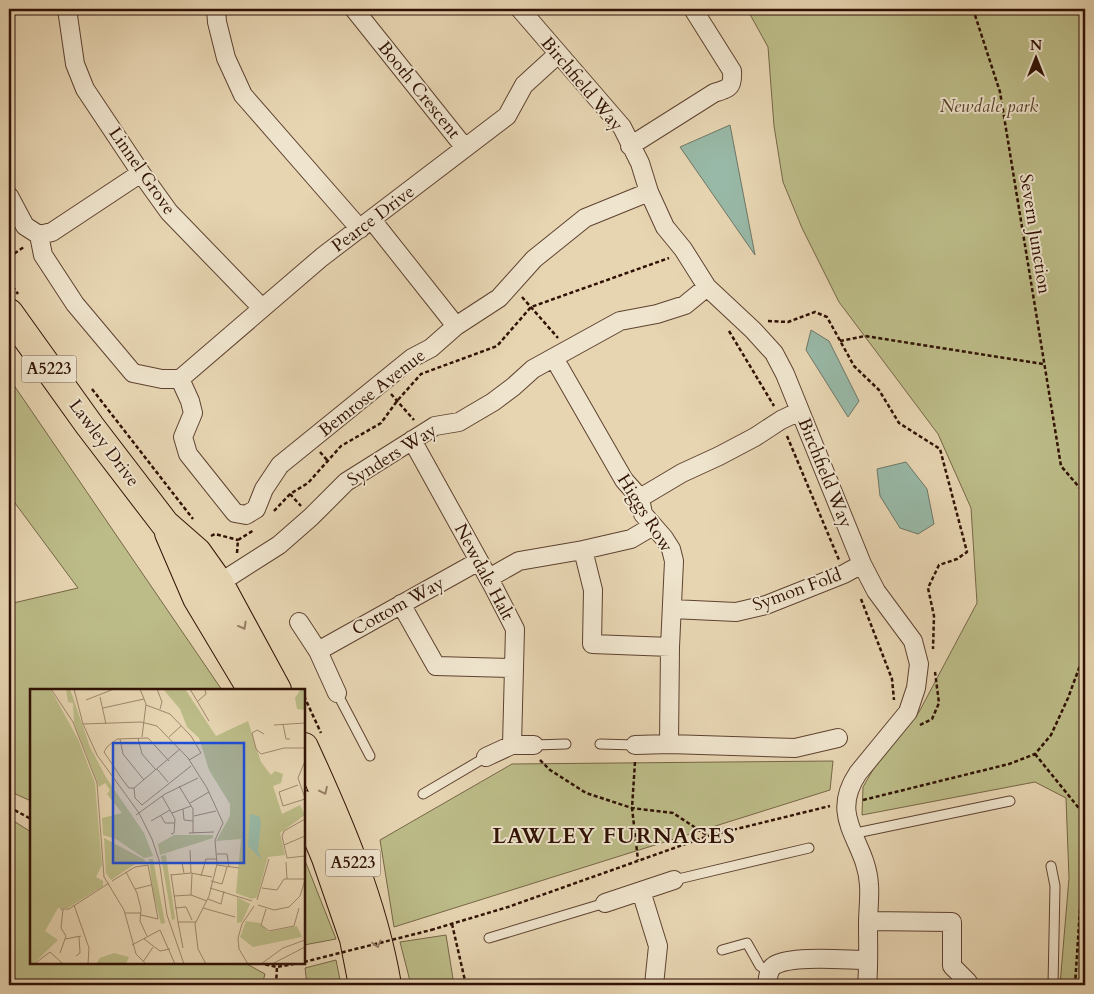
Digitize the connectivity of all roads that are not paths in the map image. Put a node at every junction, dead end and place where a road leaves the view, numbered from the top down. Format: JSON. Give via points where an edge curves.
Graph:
{"nodes":[{"id":1,"x":68,"y":9,"type":"edge"},
{"id":2,"x":216,"y":9,"type":"edge"},
{"id":3,"x":354,"y":9,"type":"edge"},
{"id":4,"x":520,"y":9,"type":"edge"},
{"id":5,"x":693,"y":9,"type":"edge"},
{"id":6,"x":558,"y":54,"type":"junction"},
{"id":7,"x":630,"y":146,"type":"junction"},
{"id":8,"x":465,"y":148,"type":"junction"},
{"id":9,"x":141,"y":173,"type":"junction"},
{"id":10,"x":649,"y":192,"type":"junction"},
{"id":11,"x":9,"y":196,"type":"edge"},
{"id":12,"x":366,"y":225,"type":"junction"},
{"id":13,"x":40,"y":235,"type":"junction"},
{"id":14,"x":707,"y":287,"type":"junction"},
{"id":15,"x":14,"y":304,"type":"edge"},
{"id":16,"x":261,"y":308,"type":"junction"},
{"id":17,"x":456,"y":326,"type":"junction"},
{"id":18,"x":560,"y":354,"type":"junction"},
{"id":19,"x":180,"y":379,"type":"junction"},
{"id":20,"x":800,"y":411,"type":"junction"},
{"id":21,"x":418,"y":437,"type":"junction"},
{"id":22,"x":640,"y":498,"type":"junction"},
{"id":23,"x":653,"y":526,"type":"junction"},
{"id":24,"x":583,"y":550,"type":"junction"},
{"id":25,"x":479,"y":561,"type":"junction"},
{"id":26,"x":862,"y":564,"type":"junction"},
{"id":27,"x":489,"y":578,"type":"junction"},
{"id":28,"x":208,"y":590,"type":"junction"},
{"id":29,"x":401,"y":604,"type":"junction"},
{"id":30,"x":672,"y":610,"type":"junction"},
{"id":31,"x":299,"y":622,"type":"dead end"},
{"id":32,"x":670,"y":646,"type":"junction"},
{"id":33,"x":318,"y":651,"type":"junction"},
{"id":34,"x":512,"y":668,"type":"junction"},
{"id":35,"x":252,"y":689,"type":"edge"},
{"id":36,"x":276,"y":689,"type":"edge"},
{"id":37,"x":337,"y":693,"type":"joint"},
{"id":38,"x":838,"y":738,"type":"dead end"},
{"id":39,"x":566,"y":744,"type":"dead end"},
{"id":40,"x":600,"y":744,"type":"dead end"},
{"id":41,"x":669,"y":744,"type":"junction"},
{"id":42,"x":524,"y":745,"type":"junction"},
{"id":43,"x":635,"y":745,"type":"joint"},
{"id":44,"x":305,"y":749,"type":"edge"},
{"id":45,"x":370,"y":756,"type":"dead end"},
{"id":46,"x":486,"y":757,"type":"joint"},
{"id":47,"x":423,"y":794,"type":"dead end"},
{"id":48,"x":1010,"y":802,"type":"dead end"},
{"id":49,"x":305,"y":807,"type":"edge"},
{"id":50,"x":853,"y":836,"type":"junction"},
{"id":51,"x":809,"y":848,"type":"dead end"},
{"id":52,"x":1050,"y":866,"type":"dead end"},
{"id":53,"x":674,"y":880,"type":"joint"},
{"id":54,"x":641,"y":891,"type":"junction"},
{"id":55,"x":604,"y":903,"type":"joint"},
{"id":56,"x":868,"y":921,"type":"junction"},
{"id":57,"x":489,"y":938,"type":"dead end"},
{"id":58,"x":722,"y":950,"type":"dead end"},
{"id":59,"x":868,"y":960,"type":"junction"},
{"id":60,"x":768,"y":978,"type":"edge"},
{"id":61,"x":364,"y":985,"type":"edge"},
{"id":62,"x":387,"y":985,"type":"edge"},
{"id":63,"x":654,"y":985,"type":"edge"},
{"id":64,"x":867,"y":985,"type":"edge"},
{"id":65,"x":968,"y":985,"type":"edge"},
{"id":66,"x":1053,"y":985,"type":"edge"}],
"edges":[{"from":1,"to":9,"type":"street","name":"Linnel Grove","via":[[75,64],[86,89]]},
{"from":2,"to":12,"type":"street","via":[[226,58],[243,95]]},
{"from":3,"to":8,"type":"street","name":"Booth Crescent"},
{"from":4,"to":6,"type":"street","name":"Birchfield Way"},
{"from":5,"to":7,"type":"street","via":[[732,70],[732,82],[728,88],[714,93]]},
{"from":6,"to":7,"type":"street","name":"Birchfield Way","via":[[622,127]]},
{"from":6,"to":8,"type":"street","name":"Pearce Drive","via":[[524,85],[507,116]]},
{"from":7,"to":10,"type":"street","name":"Birchfield Way"},
{"from":8,"to":12,"type":"street","name":"Pearce Drive"},
{"from":9,"to":13,"type":"street","via":[[52,232]]},
{"from":9,"to":16,"type":"street","name":"Linnel Grove","via":[[169,212]]},
{"from":10,"to":14,"type":"street","name":"Birchfield Way","via":[[665,227]]},
{"from":10,"to":17,"type":"street","name":"Bemrose Avenue","via":[[585,218],[534,260],[498,298]]},
{"from":11,"to":13,"type":"street","via":[[25,226]]},
{"from":12,"to":16,"type":"street","name":"Pearce Drive"},
{"from":12,"to":17,"type":"street"},
{"from":13,"to":19,"type":"street","via":[[43,255],[75,304],[133,373]]},
{"from":14,"to":18,"type":"street","name":"Synders Way","via":[[685,305],[620,321]]},
{"from":14,"to":20,"type":"street","name":"Birchfield Way","via":[[774,353]]},
{"from":15,"to":28,"type":"main road","name":"Lawley Drive","number":"A5223","via":[[90,426],[165,524]]},
{"from":16,"to":19,"type":"street","name":"Pearce Drive"},
{"from":17,"to":19,"type":"street","name":"Bemrose Avenue","via":[[280,465],[264,489],[256,509],[246,515],[236,514],[188,454],[183,437],[193,413]]},
{"from":18,"to":21,"type":"street","name":"Synders Way","via":[[533,369],[493,402],[459,422],[435,426]]},
{"from":18,"to":22,"type":"street","name":"Higgs Row","via":[[624,480]]},
{"from":20,"to":22,"type":"street"},
{"from":20,"to":26,"type":"street","name":"Birchfield Way"},
{"from":21,"to":25,"type":"street","name":"Newdale Halt"},
{"from":21,"to":28,"type":"street","name":"Synders Way","via":[[346,482],[279,545]]},
{"from":22,"to":23,"type":"street","name":"Higgs Row","via":[[643,514]]},
{"from":23,"to":24,"type":"street","via":[[631,539]]},
{"from":23,"to":30,"type":"street","name":"Higgs Row","via":[[671,549],[674,562]]},
{"from":24,"to":27,"type":"street","via":[[519,562]]},
{"from":24,"to":32,"type":"street","via":[[592,590],[592,644]]},
{"from":25,"to":27,"type":"street","name":"Newdale Halt"},
{"from":25,"to":29,"type":"street","name":"Cottom Way"},
{"from":26,"to":30,"type":"street","name":"Symon Fold","via":[[766,605],[736,612]]},
{"from":26,"to":50,"type":"street","name":"Birchfield Way","via":[[876,591],[913,641],[919,664],[908,712],[852,782],[846,816]]},
{"from":27,"to":34,"type":"street","name":"Newdale Halt","via":[[515,629]]},
{"from":28,"to":35,"type":"main road","name":"Lawley Drive","number":"A5223"},
{"from":28,"to":36,"type":"main road","name":"Lawley Drive","number":"A5223","one_way":true},
{"from":29,"to":33,"type":"street","name":"Cottom Way"},
{"from":29,"to":34,"type":"street","via":[[436,666]]},
{"from":30,"to":32,"type":"street","name":"Higgs Row"},
{"from":31,"to":33,"type":"street"},
{"from":32,"to":41,"type":"street","name":"Higgs Row"},
{"from":33,"to":37,"type":"street"},
{"from":34,"to":42,"type":"street","name":"Newdale Halt"},
{"from":37,"to":45,"type":"lane"},
{"from":38,"to":41,"type":"street","via":[[795,748]]},
{"from":39,"to":42,"type":"lane"},
{"from":40,"to":43,"type":"lane"},
{"from":41,"to":43,"type":"street"},
{"from":42,"to":46,"type":"street"},
{"from":44,"to":62,"type":"main road","number":"A5223","one_way":true,"via":[[364,894]]},
{"from":46,"to":47,"type":"lane"},
{"from":48,"to":50,"type":"lane"},
{"from":49,"to":61,"type":"main road","number":"A5223","via":[[354,939]]},
{"from":50,"to":56,"type":"street","name":"Birchfield Way","via":[[865,861],[869,885]]},
{"from":51,"to":53,"type":"lane"},
{"from":52,"to":66,"type":"lane","via":[[1055,886]]},
{"from":53,"to":54,"type":"street"},
{"from":54,"to":55,"type":"street"},
{"from":54,"to":63,"type":"street","via":[[658,946]]},
{"from":55,"to":57,"type":"lane"},
{"from":56,"to":59,"type":"street","name":"Birchfield Way"},
{"from":56,"to":65,"type":"street","via":[[952,922],[952,966]]},
{"from":58,"to":60,"type":"lane","via":[[747,943]]},
{"from":59,"to":60,"type":"street","via":[[796,960],[775,965]]},
{"from":59,"to":64,"type":"street","name":"Birchfield Way"}]}
